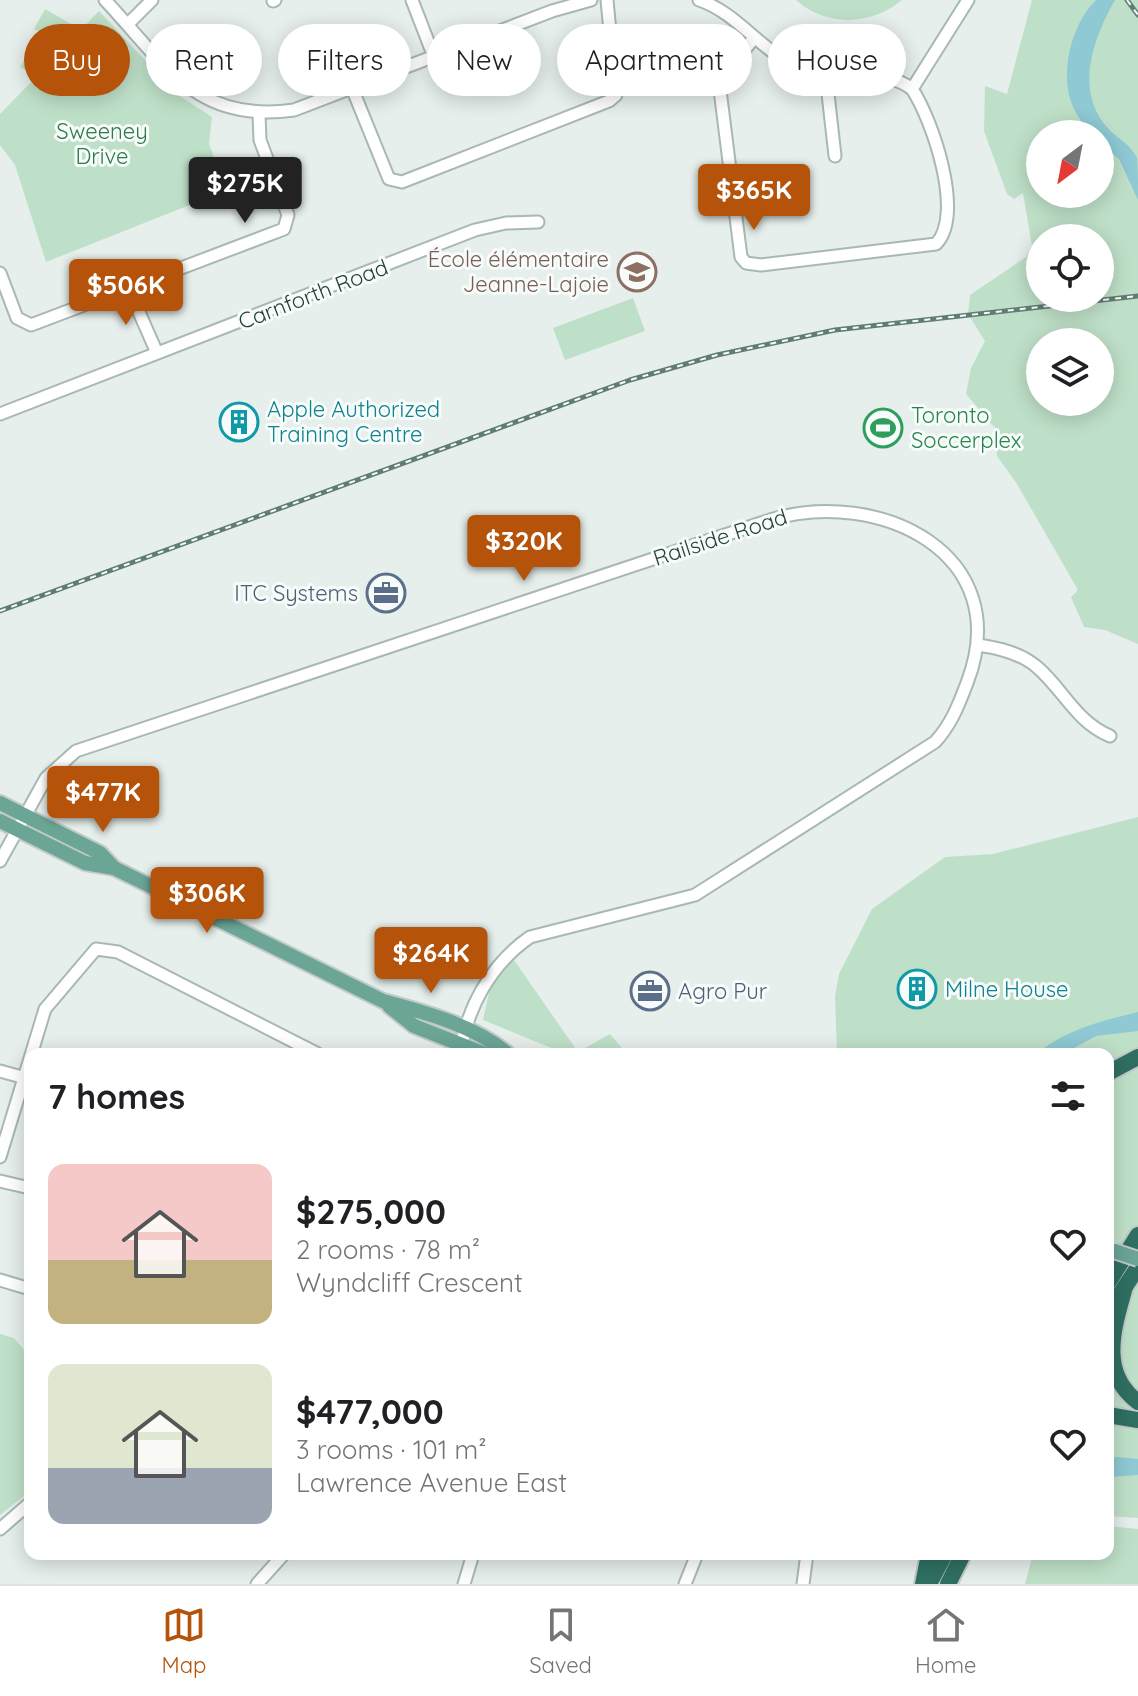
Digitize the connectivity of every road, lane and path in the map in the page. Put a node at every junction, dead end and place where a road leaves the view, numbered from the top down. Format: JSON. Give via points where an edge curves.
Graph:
{"nodes":[{"id":1,"x":105,"y":0,"type":"edge"},
{"id":2,"x":152,"y":0,"type":"edge"},
{"id":3,"x":412,"y":0,"type":"edge"},
{"id":4,"x":591,"y":0,"type":"edge"},
{"id":5,"x":607,"y":0,"type":"edge"},
{"id":6,"x":699,"y":0,"type":"edge"},
{"id":7,"x":968,"y":0,"type":"edge"},
{"id":8,"x":128,"y":24,"type":"joint"},
{"id":9,"x":519,"y":24,"type":"edge"},
{"id":10,"x":130,"y":26,"type":"edge"},
{"id":11,"x":754,"y":38,"type":"junction"},
{"id":12,"x":427,"y":39,"type":"edge"},
{"id":13,"x":768,"y":48,"type":"edge"},
{"id":14,"x":906,"y":87,"type":"edge"},
{"id":15,"x":912,"y":89,"type":"junction"},
{"id":16,"x":331,"y":96,"type":"edge"},
{"id":17,"x":355,"y":96,"type":"edge"},
{"id":18,"x":828,"y":96,"type":"edge"},
{"id":19,"x":259,"y":115,"type":"junction"},
{"id":20,"x":835,"y":156,"type":"dead end"},
{"id":21,"x":538,"y":222,"type":"dead end"},
{"id":22,"x":0,"y":273,"type":"edge"},
{"id":23,"x":128,"y":287,"type":"junction"},
{"id":24,"x":157,"y":353,"type":"junction"},
{"id":25,"x":0,"y":414,"type":"edge"},
{"id":26,"x":978,"y":645,"type":"junction"},
{"id":27,"x":1110,"y":736,"type":"dead end"},
{"id":28,"x":0,"y":803,"type":"edge"},
{"id":29,"x":25,"y":815,"type":"junction"},
{"id":30,"x":0,"y":821,"type":"edge"},
{"id":31,"x":17,"y":830,"type":"junction"},
{"id":32,"x":0,"y":861,"type":"edge"},
{"id":33,"x":114,"y":868,"type":"junction"},
{"id":34,"x":383,"y":1001,"type":"junction"},
{"id":35,"x":466,"y":1029,"type":"junction"},
{"id":36,"x":34,"y":1048,"type":"edge"},
{"id":37,"x":306,"y":1048,"type":"edge"},
{"id":38,"x":458,"y":1048,"type":"edge"},
{"id":39,"x":460,"y":1048,"type":"edge"},
{"id":40,"x":502,"y":1048,"type":"edge"},
{"id":41,"x":1138,"y":1050,"type":"edge"},
{"id":42,"x":1138,"y":1057,"type":"edge"},
{"id":43,"x":1114,"y":1063,"type":"edge"},
{"id":44,"x":1114,"y":1070,"type":"edge"},
{"id":45,"x":0,"y":1071,"type":"edge"},
{"id":46,"x":24,"y":1077,"type":"edge"},
{"id":47,"x":24,"y":1084,"type":"edge"},
{"id":48,"x":0,"y":1157,"type":"edge"},
{"id":49,"x":0,"y":1181,"type":"edge"},
{"id":50,"x":24,"y":1187,"type":"edge"},
{"id":51,"x":1138,"y":1235,"type":"edge"},
{"id":52,"x":1114,"y":1250,"type":"edge"},
{"id":53,"x":1138,"y":1259,"type":"edge"},
{"id":54,"x":1138,"y":1267,"type":"edge"},
{"id":55,"x":1114,"y":1273,"type":"edge"},
{"id":56,"x":0,"y":1280,"type":"edge"},
{"id":57,"x":24,"y":1287,"type":"edge"},
{"id":58,"x":1125,"y":1287,"type":"junction"},
{"id":59,"x":1114,"y":1305,"type":"edge"},
{"id":60,"x":1114,"y":1329,"type":"edge"},
{"id":61,"x":1114,"y":1366,"type":"edge"},
{"id":62,"x":1138,"y":1402,"type":"edge"},
{"id":63,"x":1114,"y":1416,"type":"edge"},
{"id":64,"x":1138,"y":1420,"type":"edge"},
{"id":65,"x":24,"y":1508,"type":"edge"},
{"id":66,"x":0,"y":1529,"type":"edge"},
{"id":67,"x":279,"y":1560,"type":"edge"},
{"id":68,"x":471,"y":1560,"type":"edge"},
{"id":69,"x":695,"y":1560,"type":"edge"},
{"id":70,"x":806,"y":1560,"type":"edge"},
{"id":71,"x":928,"y":1560,"type":"edge"},
{"id":72,"x":941,"y":1560,"type":"edge"},
{"id":73,"x":960,"y":1560,"type":"edge"},
{"id":74,"x":257,"y":1584,"type":"edge"},
{"id":75,"x":464,"y":1584,"type":"edge"},
{"id":76,"x":685,"y":1584,"type":"edge"},
{"id":77,"x":803,"y":1584,"type":"edge"},
{"id":78,"x":926,"y":1584,"type":"edge"},
{"id":79,"x":948,"y":1584,"type":"edge"}],
"edges":[{"from":1,"to":8,"type":"street"},
{"from":2,"to":8,"type":"street"},
{"from":3,"to":12,"type":"street"},
{"from":4,"to":9,"type":"street"},
{"from":5,"to":17,"type":"street","via":[[616,95],[402,182],[389,179],[382,167]]},
{"from":6,"to":11,"type":"street","via":[[725,12]]},
{"from":7,"to":15,"type":"street"},
{"from":10,"to":19,"type":"street","via":[[195,93],[226,109]]},
{"from":11,"to":13,"type":"street"},
{"from":11,"to":15,"type":"street","via":[[720,90],[741,257],[753,266],[936,244],[949,199],[925,115]]},
{"from":14,"to":15,"type":"street"},
{"from":16,"to":19,"type":"street","via":[[294,110]]},
{"from":18,"to":20,"type":"street"},
{"from":19,"to":23,"type":"street","via":[[260,140],[288,215],[284,229]]},
{"from":21,"to":24,"type":"street","name":"Carnforth Road","via":[[475,230]]},
{"from":22,"to":23,"type":"street","via":[[17,318],[31,325]]},
{"from":23,"to":24,"type":"street"},
{"from":24,"to":25,"type":"street","name":"Carnforth Road"},
{"from":26,"to":27,"type":"street","via":[[1031,662],[1085,722]]},
{"from":26,"to":29,"type":"street","name":"Railside Road","via":[[973,596],[958,566],[938,546],[897,525],[806,511],[90,745],[55,768]]},
{"from":26,"to":35,"type":"street","name":"Railside Road","via":[[961,700],[935,742],[695,895],[530,937],[486,981]]},
{"from":28,"to":29,"type":"main road"},
{"from":29,"to":31,"type":"street","name":"Railside Road"},
{"from":29,"to":33,"type":"main road","via":[[100,853]]},
{"from":30,"to":31,"type":"main road"},
{"from":31,"to":32,"type":"street","name":"Railside Road"},
{"from":31,"to":33,"type":"main road","via":[[85,863]]},
{"from":33,"to":34,"type":"main road"},
{"from":34,"to":35,"type":"main road"},
{"from":34,"to":38,"type":"main road","via":[[414,1026]]},
{"from":35,"to":39,"type":"street","name":"Railside Road"},
{"from":35,"to":40,"type":"main road"},
{"from":36,"to":37,"type":"street","via":[[45,1009],[88,954],[103,948]]},
{"from":41,"to":43,"type":"highway"},
{"from":42,"to":44,"type":"highway"},
{"from":45,"to":46,"type":"street"},
{"from":47,"to":48,"type":"street"},
{"from":49,"to":50,"type":"street"},
{"from":51,"to":55,"type":"highway"},
{"from":52,"to":53,"type":"main road","bridge":true},
{"from":54,"to":58,"type":"highway"},
{"from":56,"to":57,"type":"street"},
{"from":58,"to":59,"type":"highway"},
{"from":58,"to":60,"type":"highway"},
{"from":61,"to":62,"type":"highway"},
{"from":63,"to":64,"type":"highway"},
{"from":65,"to":66,"type":"street"},
{"from":67,"to":74,"type":"street"},
{"from":68,"to":75,"type":"street"},
{"from":69,"to":76,"type":"street"},
{"from":70,"to":77,"type":"street"},
{"from":71,"to":78,"type":"highway"},
{"from":72,"to":78,"type":"highway"},
{"from":73,"to":79,"type":"highway"}]}
